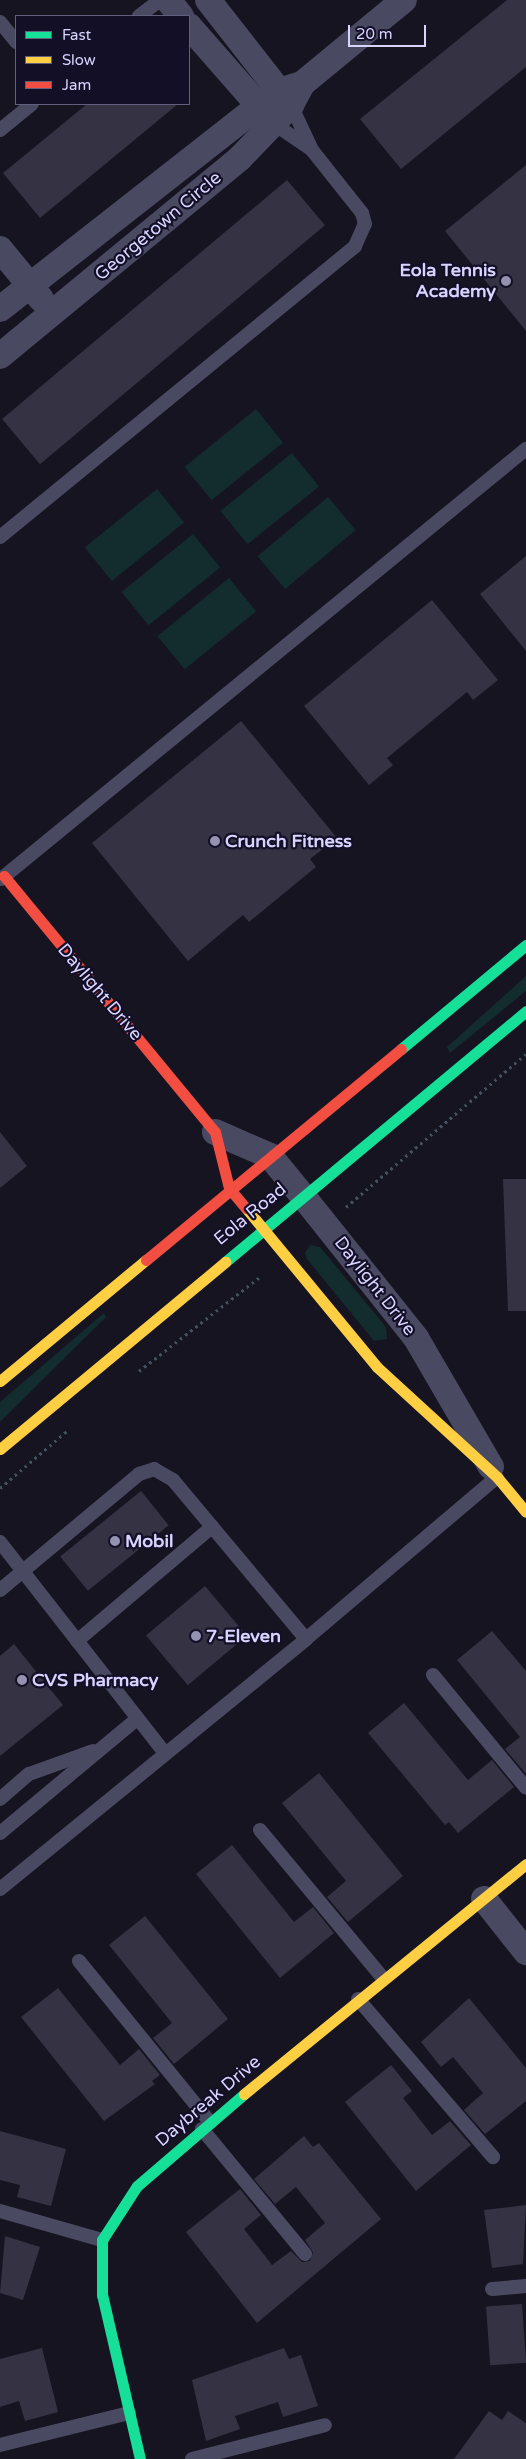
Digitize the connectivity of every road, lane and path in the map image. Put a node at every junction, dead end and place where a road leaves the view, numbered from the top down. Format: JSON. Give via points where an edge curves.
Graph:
{"nodes":[{"id":1,"x":160,"y":0,"type":"edge"},
{"id":2,"x":168,"y":0,"type":"edge"},
{"id":3,"x":208,"y":0,"type":"edge"},
{"id":4,"x":404,"y":0,"type":"edge"},
{"id":5,"x":141,"y":15,"type":"edge"},
{"id":6,"x":180,"y":15,"type":"edge"},
{"id":7,"x":0,"y":22,"type":"edge"},
{"id":8,"x":190,"y":27,"type":"edge"},
{"id":9,"x":15,"y":41,"type":"edge"},
{"id":10,"x":281,"y":102,"type":"junction"},
{"id":11,"x":31,"y":105,"type":"edge"},
{"id":12,"x":0,"y":130,"type":"edge"},
{"id":13,"x":312,"y":150,"type":"junction"},
{"id":14,"x":0,"y":250,"type":"edge"},
{"id":15,"x":30,"y":284,"type":"junction"},
{"id":16,"x":0,"y":309,"type":"edge"},
{"id":17,"x":51,"y":314,"type":"junction"},
{"id":18,"x":0,"y":356,"type":"edge"},
{"id":19,"x":526,"y":449,"type":"edge"},
{"id":20,"x":0,"y":537,"type":"edge"},
{"id":21,"x":2,"y":878,"type":"edge"},
{"id":22,"x":526,"y":946,"type":"edge"},
{"id":23,"x":526,"y":1011,"type":"edge"},
{"id":24,"x":526,"y":1054,"type":"edge"},
{"id":25,"x":215,"y":1132,"type":"junction"},
{"id":26,"x":270,"y":1156,"type":"junction"},
{"id":27,"x":229,"y":1188,"type":"junction"},
{"id":28,"x":302,"y":1195,"type":"junction"},
{"id":29,"x":346,"y":1207,"type":"dead end"},
{"id":30,"x":262,"y":1228,"type":"junction"},
{"id":31,"x":261,"y":1276,"type":"dead end"},
{"id":32,"x":132,"y":1377,"type":"dead end"},
{"id":33,"x":0,"y":1381,"type":"edge"},
{"id":34,"x":73,"y":1426,"type":"dead end"},
{"id":35,"x":0,"y":1449,"type":"edge"},
{"id":36,"x":497,"y":1476,"type":"junction"},
{"id":37,"x":0,"y":1488,"type":"edge"},
{"id":38,"x":526,"y":1512,"type":"edge"},
{"id":39,"x":212,"y":1527,"type":"junction"},
{"id":40,"x":0,"y":1542,"type":"edge"},
{"id":41,"x":23,"y":1571,"type":"junction"},
{"id":42,"x":0,"y":1590,"type":"edge"},
{"id":43,"x":306,"y":1640,"type":"junction"},
{"id":44,"x":77,"y":1641,"type":"junction"},
{"id":45,"x":433,"y":1675,"type":"dead end"},
{"id":46,"x":137,"y":1719,"type":"junction"},
{"id":47,"x":103,"y":1747,"type":"junction"},
{"id":48,"x":165,"y":1753,"type":"junction"},
{"id":49,"x":526,"y":1788,"type":"edge"},
{"id":50,"x":0,"y":1799,"type":"edge"},
{"id":51,"x":260,"y":1830,"type":"dead end"},
{"id":52,"x":0,"y":1833,"type":"edge"},
{"id":53,"x":526,"y":1864,"type":"edge"},
{"id":54,"x":0,"y":1889,"type":"edge"},
{"id":55,"x":484,"y":1899,"type":"junction"},
{"id":56,"x":526,"y":1952,"type":"edge"},
{"id":57,"x":79,"y":1961,"type":"dead end"},
{"id":58,"x":383,"y":1978,"type":"junction"},
{"id":59,"x":358,"y":1999,"type":"junction"},
{"id":60,"x":206,"y":2125,"type":"junction"},
{"id":61,"x":493,"y":2157,"type":"dead end"},
{"id":62,"x":0,"y":2211,"type":"edge"},
{"id":63,"x":102,"y":2240,"type":"junction"},
{"id":64,"x":304,"y":2254,"type":"dead end"},
{"id":65,"x":526,"y":2286,"type":"edge"},
{"id":66,"x":492,"y":2289,"type":"dead end"},
{"id":67,"x":129,"y":2413,"type":"junction"},
{"id":68,"x":325,"y":2425,"type":"dead end"},
{"id":69,"x":0,"y":2445,"type":"edge"},
{"id":70,"x":140,"y":2459,"type":"edge"},
{"id":71,"x":192,"y":2459,"type":"edge"}],
"edges":[{"from":1,"to":5,"type":"lane"},
{"from":2,"to":6,"type":"street"},
{"from":3,"to":10,"type":"street"},
{"from":4,"to":10,"type":"street","name":"Georgetown Circle"},
{"from":7,"to":9,"type":"lane"},
{"from":8,"to":10,"type":"street"},
{"from":10,"to":13,"type":"lane"},
{"from":10,"to":13,"type":"lane"},
{"from":10,"to":15,"type":"street","name":"Georgetown Circle"},
{"from":10,"to":17,"type":"street","name":"Georgetown Circle","via":[[240,158]]},
{"from":11,"to":12,"type":"lane"},
{"from":13,"to":20,"type":"lane","via":[[362,213],[365,224],[355,246]]},
{"from":14,"to":15,"type":"street"},
{"from":15,"to":16,"type":"street","name":"Georgetown Circle"},
{"from":15,"to":17,"type":"street"},
{"from":17,"to":18,"type":"street","name":"Georgetown Circle"},
{"from":19,"to":21,"type":"lane"},
{"from":21,"to":25,"type":"street","name":"Daylight Drive"},
{"from":22,"to":26,"type":"street","name":"Eola Road"},
{"from":23,"to":28,"type":"street","name":"Eola Road"},
{"from":24,"to":29,"type":"path"},
{"from":25,"to":26,"type":"street","name":"Daylight Drive"},
{"from":25,"to":27,"type":"street","name":"Daylight Drive"},
{"from":26,"to":27,"type":"street","name":"Eola Road"},
{"from":26,"to":28,"type":"street","name":"Daylight Drive"},
{"from":27,"to":30,"type":"street","name":"Daylight Drive"},
{"from":27,"to":33,"type":"street","name":"Eola Road"},
{"from":28,"to":30,"type":"street","name":"Eola Road"},
{"from":28,"to":36,"type":"street","name":"Daylight Drive","via":[[416,1338]]},
{"from":30,"to":35,"type":"street","name":"Eola Road"},
{"from":30,"to":36,"type":"street","name":"Daylight Drive","via":[[378,1368]]},
{"from":31,"to":32,"type":"path"},
{"from":34,"to":37,"type":"path"},
{"from":36,"to":38,"type":"street","name":"Daylight Drive"},
{"from":36,"to":43,"type":"lane"},
{"from":39,"to":41,"type":"lane","via":[[173,1480],[154,1469],[139,1474]]},
{"from":39,"to":43,"type":"lane"},
{"from":39,"to":44,"type":"lane"},
{"from":40,"to":41,"type":"lane"},
{"from":41,"to":42,"type":"lane"},
{"from":41,"to":44,"type":"lane"},
{"from":43,"to":48,"type":"lane"},
{"from":44,"to":46,"type":"lane"},
{"from":45,"to":49,"type":"lane"},
{"from":46,"to":47,"type":"lane"},
{"from":46,"to":48,"type":"lane"},
{"from":47,"to":50,"type":"lane","via":[[30,1774]]},
{"from":47,"to":52,"type":"lane"},
{"from":48,"to":54,"type":"lane"},
{"from":51,"to":58,"type":"lane"},
{"from":53,"to":55,"type":"street","name":"Daybreak Drive"},
{"from":55,"to":56,"type":"street"},
{"from":55,"to":58,"type":"street","name":"Daybreak Drive"},
{"from":57,"to":60,"type":"lane"},
{"from":58,"to":59,"type":"street","name":"Daybreak Drive"},
{"from":59,"to":60,"type":"street","name":"Daybreak Drive"},
{"from":59,"to":61,"type":"lane"},
{"from":60,"to":63,"type":"street","name":"Daybreak Drive","via":[[137,2186]]},
{"from":60,"to":64,"type":"lane"},
{"from":62,"to":63,"type":"lane"},
{"from":63,"to":67,"type":"street","via":[[102,2295]]},
{"from":65,"to":66,"type":"lane"},
{"from":67,"to":69,"type":"lane"},
{"from":67,"to":70,"type":"street"},
{"from":68,"to":71,"type":"lane"}]}
